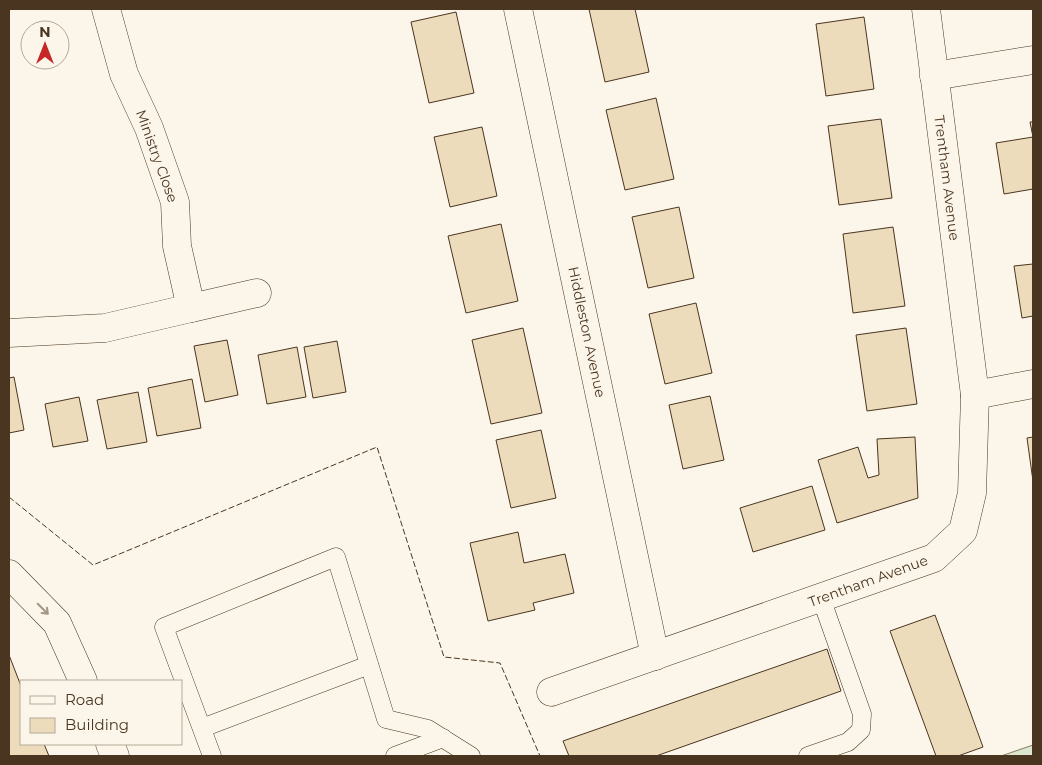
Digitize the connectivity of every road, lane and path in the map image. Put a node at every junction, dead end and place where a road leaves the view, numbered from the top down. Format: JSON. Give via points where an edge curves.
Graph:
{"nodes":[{"id":1,"x":106,"y":9,"type":"edge"},
{"id":2,"x":518,"y":9,"type":"edge"},
{"id":3,"x":926,"y":9,"type":"edge"},
{"id":4,"x":1033,"y":60,"type":"edge"},
{"id":5,"x":934,"y":76,"type":"junction"},
{"id":6,"x":257,"y":293,"type":"dead end"},
{"id":7,"x":191,"y":308,"type":"junction"},
{"id":8,"x":9,"y":333,"type":"edge"},
{"id":9,"x":1033,"y":384,"type":"edge"},
{"id":10,"x":975,"y":395,"type":"junction"},
{"id":11,"x":9,"y":574,"type":"edge"},
{"id":12,"x":821,"y":598,"type":"junction"},
{"id":13,"x":655,"y":656,"type":"junction"},
{"id":14,"x":370,"y":665,"type":"junction"},
{"id":15,"x":83,"y":680,"type":"edge"},
{"id":16,"x":551,"y":692,"type":"dead end"},
{"id":17,"x":202,"y":728,"type":"junction"},
{"id":18,"x":443,"y":738,"type":"junction"},
{"id":19,"x":212,"y":756,"type":"edge"},
{"id":20,"x":395,"y":756,"type":"edge"},
{"id":21,"x":471,"y":756,"type":"edge"},
{"id":22,"x":808,"y":756,"type":"edge"}],
"edges":[{"from":1,"to":7,"type":"street","name":"Ministry Close","via":[[124,74],[149,128],[175,202],[178,246]]},
{"from":2,"to":13,"type":"street","name":"Hiddleston Avenue"},
{"from":3,"to":5,"type":"street","name":"Trentham Avenue"},
{"from":4,"to":5,"type":"street"},
{"from":5,"to":10,"type":"street","name":"Trentham Avenue"},
{"from":6,"to":7,"type":"street"},
{"from":7,"to":8,"type":"street","via":[[105,328]]},
{"from":9,"to":10,"type":"street"},
{"from":10,"to":12,"type":"street","name":"Trentham Avenue","via":[[972,493],[962,531],[934,558]]},
{"from":11,"to":15,"type":"street","one_way":true,"via":[[58,623]]},
{"from":12,"to":13,"type":"street","name":"Trentham Avenue"},
{"from":12,"to":22,"type":"lane","via":[[862,714],[861,730],[848,742]]},
{"from":13,"to":16,"type":"street","name":"Trentham Avenue"},
{"from":14,"to":17,"type":"lane"},
{"from":14,"to":17,"type":"lane","via":[[336,557],[164,627]]},
{"from":14,"to":18,"type":"lane","via":[[386,720],[428,730]]},
{"from":17,"to":19,"type":"lane"},
{"from":18,"to":20,"type":"lane"},
{"from":18,"to":21,"type":"lane"}]}
